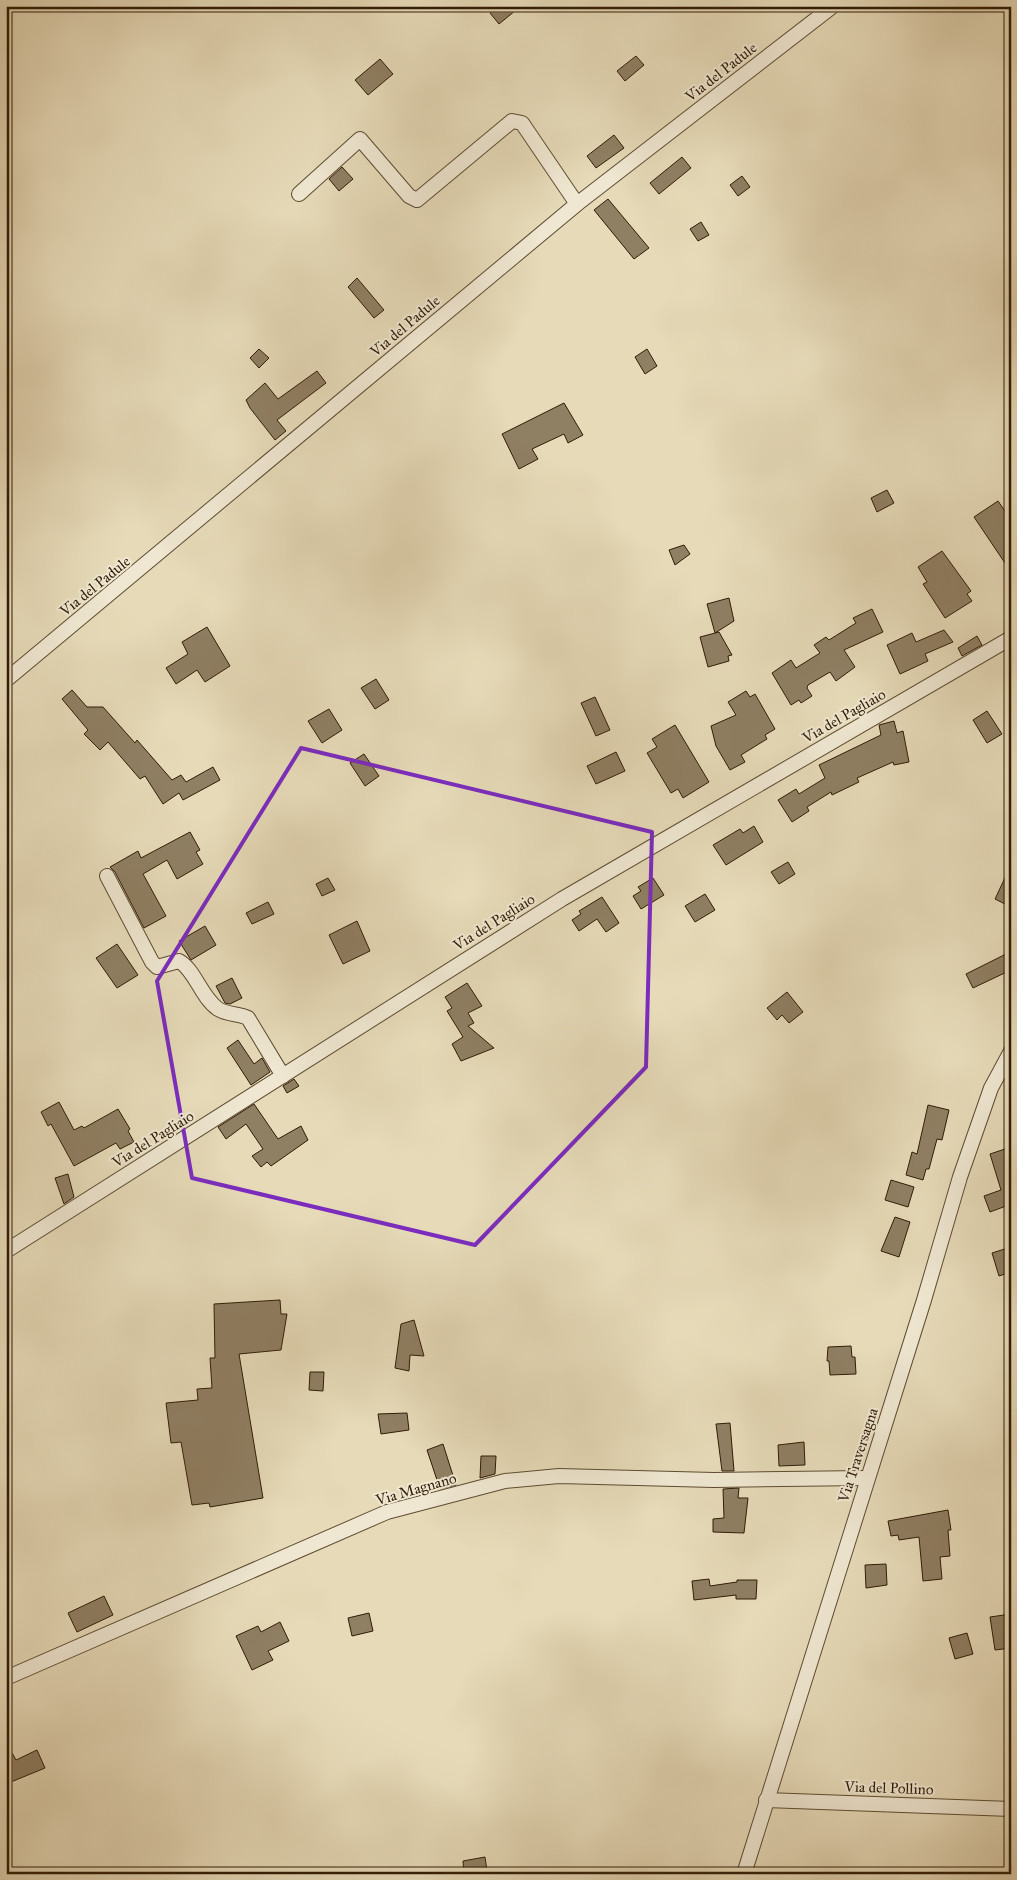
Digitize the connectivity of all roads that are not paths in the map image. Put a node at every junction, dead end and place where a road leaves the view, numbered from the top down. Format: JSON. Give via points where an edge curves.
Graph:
{"nodes":[{"id":1,"x":833,"y":6,"type":"edge"},
{"id":2,"x":299,"y":194,"type":"dead end"},
{"id":3,"x":577,"y":204,"type":"junction"},
{"id":4,"x":1011,"y":638,"type":"edge"},
{"id":5,"x":6,"y":680,"type":"edge"},
{"id":6,"x":107,"y":876,"type":"dead end"},
{"id":7,"x":1011,"y":1051,"type":"edge"},
{"id":8,"x":283,"y":1076,"type":"junction"},
{"id":9,"x":6,"y":1251,"type":"edge"},
{"id":10,"x":866,"y":1478,"type":"junction"},
{"id":11,"x":6,"y":1678,"type":"edge"},
{"id":12,"x":766,"y":1800,"type":"junction"},
{"id":13,"x":1011,"y":1809,"type":"edge"},
{"id":14,"x":744,"y":1874,"type":"edge"}],
"edges":[{"from":1,"to":3,"type":"street","name":"Via del Padule"},
{"from":2,"to":3,"type":"street","via":[[360,139],[409,196],[417,200],[512,120],[522,123]]},
{"from":3,"to":5,"type":"street","name":"Via del Padule"},
{"from":4,"to":8,"type":"street","name":"Via del Pagliaio","via":[[562,899]]},
{"from":6,"to":8,"type":"street","via":[[152,962],[157,967],[179,960],[185,964],[205,996],[218,1008],[228,1014],[248,1018]]},
{"from":7,"to":10,"type":"street","name":"Via Traversagna","via":[[991,1088],[960,1176]]},
{"from":8,"to":9,"type":"street","name":"Via del Pagliaio"},
{"from":10,"to":11,"type":"street","name":"Via Magnano","via":[[714,1480],[558,1476],[505,1481],[387,1512]]},
{"from":10,"to":12,"type":"street","name":"Via Traversagna"},
{"from":12,"to":13,"type":"street","name":"Via del Pollino"},
{"from":12,"to":14,"type":"street","name":"Via Traversagna"}]}
